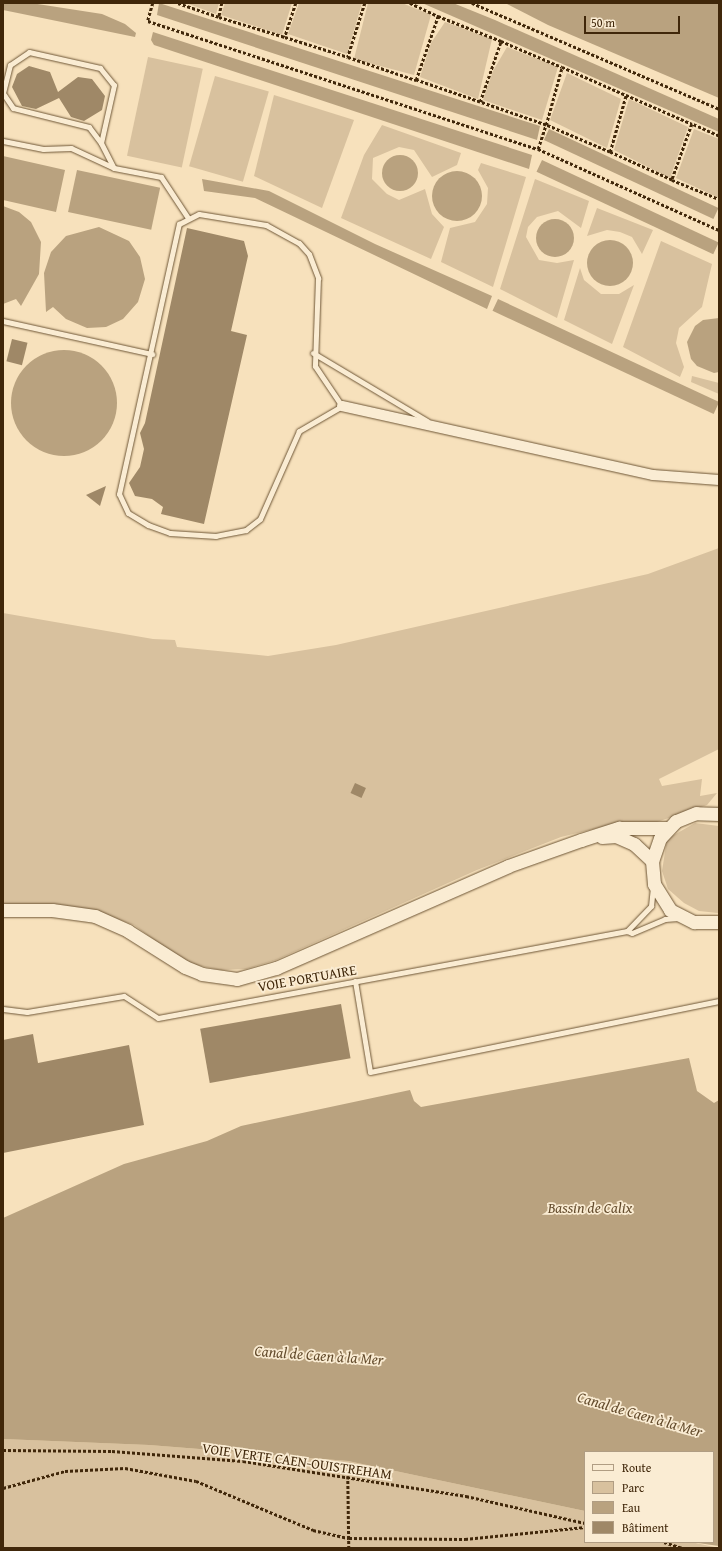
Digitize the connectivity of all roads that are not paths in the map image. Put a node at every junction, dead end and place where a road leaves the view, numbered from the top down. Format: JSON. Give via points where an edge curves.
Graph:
{"nodes":[{"id":1,"x":3,"y":141,"type":"edge"},
{"id":2,"x":101,"y":143,"type":"junction"},
{"id":3,"x":114,"y":168,"type":"junction"},
{"id":4,"x":188,"y":218,"type":"junction"},
{"id":5,"x":3,"y":321,"type":"edge"},
{"id":6,"x":313,"y":353,"type":"junction"},
{"id":7,"x":152,"y":354,"type":"junction"},
{"id":8,"x":342,"y":406,"type":"junction"},
{"id":9,"x":433,"y":425,"type":"junction"},
{"id":10,"x":719,"y":480,"type":"edge"},
{"id":11,"x":719,"y":814,"type":"edge"},
{"id":12,"x":668,"y":828,"type":"junction"},
{"id":13,"x":590,"y":838,"type":"junction"},
{"id":14,"x":652,"y":861,"type":"junction"},
{"id":15,"x":654,"y":884,"type":"junction"},
{"id":16,"x":3,"y":910,"type":"edge"},
{"id":17,"x":683,"y":918,"type":"junction"},
{"id":18,"x":719,"y":922,"type":"edge"},
{"id":19,"x":627,"y":931,"type":"junction"},
{"id":20,"x":355,"y":982,"type":"junction"},
{"id":21,"x":719,"y":1001,"type":"edge"},
{"id":22,"x":3,"y":1009,"type":"edge"}],
"edges":[{"from":1,"to":3,"type":"lane","via":[[43,149],[71,148]]},
{"from":2,"to":2,"type":"lane","via":[[114,85],[100,68],[29,52],[10,65],[3,93],[14,108],[89,127]]},
{"from":2,"to":3,"type":"lane"},
{"from":3,"to":4,"type":"lane","via":[[161,177]]},
{"from":4,"to":6,"type":"lane","via":[[211,214],[266,225],[299,243],[315,266],[318,278]]},
{"from":4,"to":7,"type":"lane","via":[[179,224]]},
{"from":5,"to":7,"type":"lane"},
{"from":6,"to":8,"type":"lane","via":[[315,366]]},
{"from":6,"to":9,"type":"lane"},
{"from":7,"to":8,"type":"lane","via":[[119,494],[128,513],[170,533],[216,536],[246,530],[260,519],[270,502],[299,431]]},
{"from":8,"to":9,"type":"street"},
{"from":9,"to":10,"type":"street","via":[[653,474]]},
{"from":11,"to":12,"type":"street","via":[[696,813]]},
{"from":12,"to":13,"type":"street","via":[[619,828]]},
{"from":12,"to":14,"type":"street"},
{"from":13,"to":14,"type":"street","via":[[616,836],[634,844]]},
{"from":13,"to":16,"type":"street","via":[[508,866],[276,968],[237,979],[202,974],[185,967],[128,931],[95,916],[52,910]]},
{"from":14,"to":15,"type":"street"},
{"from":15,"to":17,"type":"street","via":[[670,910]]},
{"from":15,"to":19,"type":"lane","via":[[651,906]]},
{"from":17,"to":18,"type":"street","via":[[706,924]]},
{"from":17,"to":19,"type":"lane","name":"VOIE PORTUAIRE","via":[[665,920],[632,933]]},
{"from":19,"to":20,"type":"lane","name":"VOIE PORTUAIRE"},
{"from":20,"to":21,"type":"lane","via":[[370,1072]]},
{"from":20,"to":22,"type":"lane","name":"VOIE PORTUAIRE","via":[[158,1018],[124,996],[27,1012]]}]}
